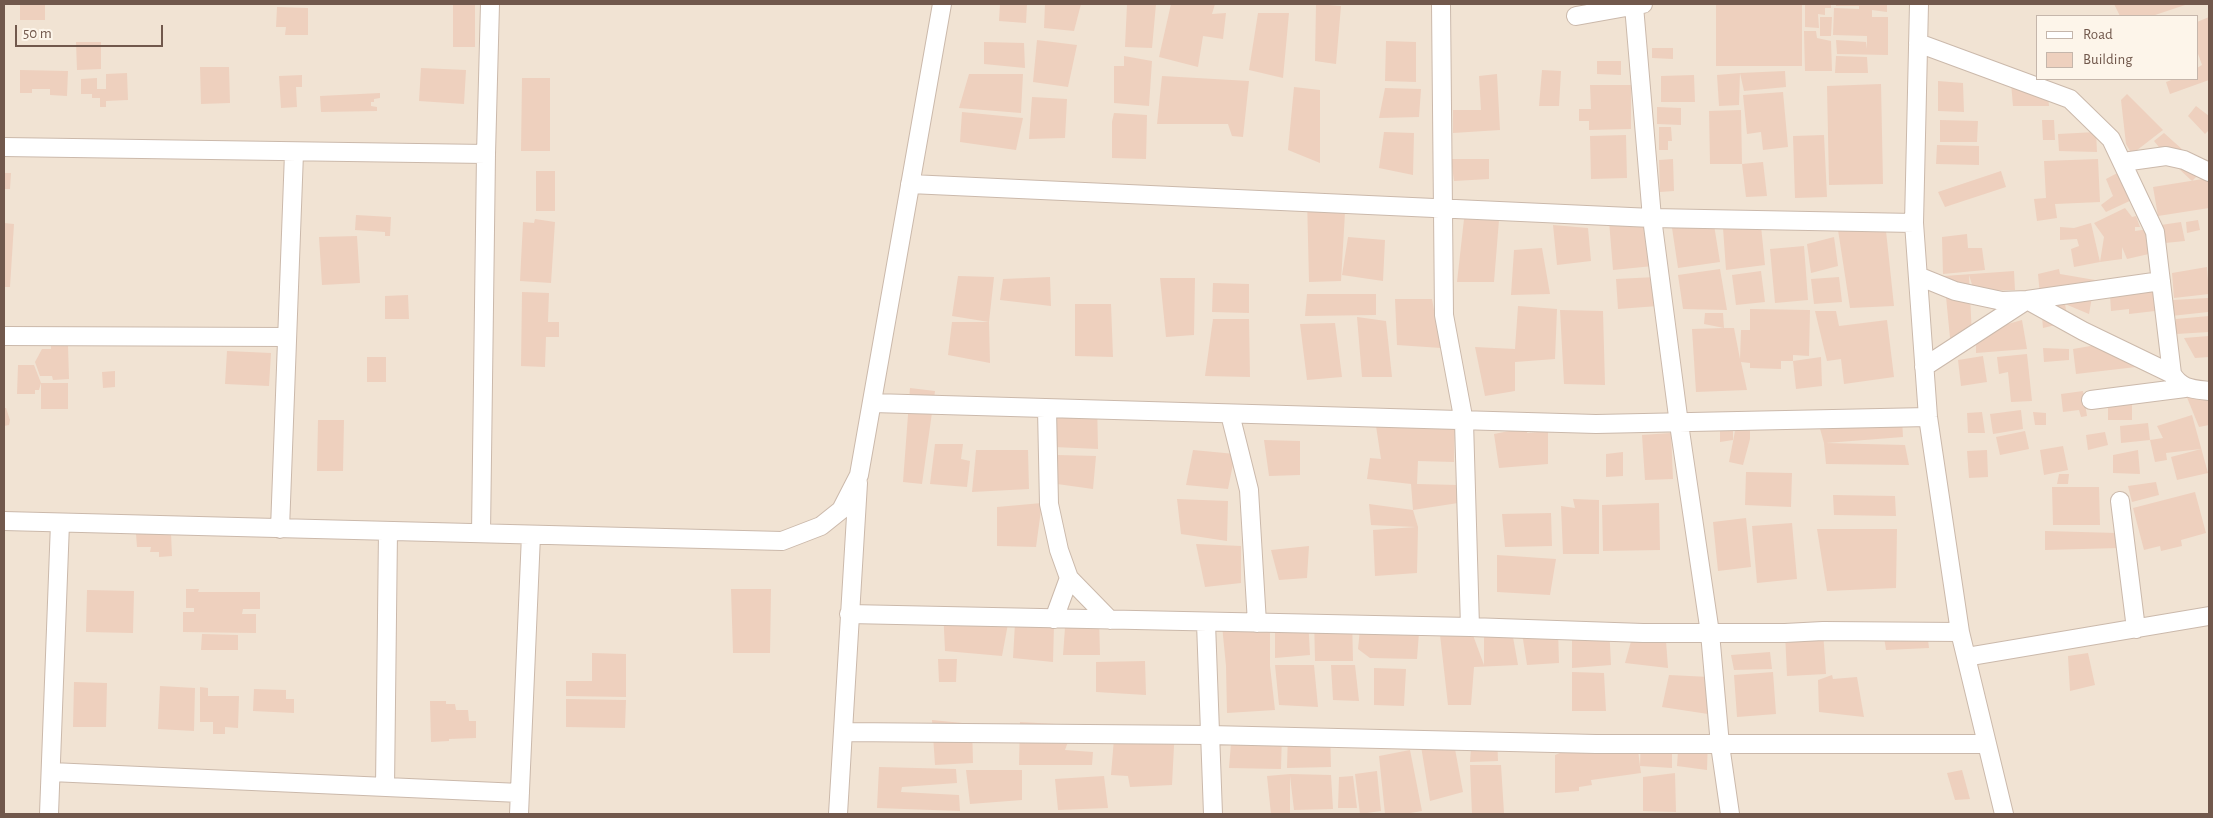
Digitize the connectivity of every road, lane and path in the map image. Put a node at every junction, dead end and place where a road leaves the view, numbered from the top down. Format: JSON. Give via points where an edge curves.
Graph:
{"nodes":[{"id":1,"x":490,"y":4,"type":"edge"},
{"id":2,"x":942,"y":4,"type":"edge"},
{"id":3,"x":1441,"y":4,"type":"edge"},
{"id":4,"x":1919,"y":4,"type":"edge"},
{"id":5,"x":1638,"y":5,"type":"edge"},
{"id":6,"x":1576,"y":16,"type":"dead end"},
{"id":7,"x":1918,"y":43,"type":"junction"},
{"id":8,"x":4,"y":147,"type":"edge"},
{"id":9,"x":294,"y":153,"type":"junction"},
{"id":10,"x":486,"y":154,"type":"junction"},
{"id":11,"x":2123,"y":162,"type":"junction"},
{"id":12,"x":2209,"y":172,"type":"edge"},
{"id":13,"x":910,"y":184,"type":"junction"},
{"id":14,"x":1442,"y":210,"type":"junction"},
{"id":15,"x":1652,"y":218,"type":"junction"},
{"id":16,"x":1914,"y":222,"type":"junction"},
{"id":17,"x":1918,"y":276,"type":"junction"},
{"id":18,"x":2161,"y":281,"type":"junction"},
{"id":19,"x":2027,"y":300,"type":"junction"},
{"id":20,"x":4,"y":336,"type":"edge"},
{"id":21,"x":287,"y":337,"type":"junction"},
{"id":22,"x":1924,"y":367,"type":"junction"},
{"id":23,"x":2172,"y":374,"type":"junction"},
{"id":24,"x":2185,"y":388,"type":"junction"},
{"id":25,"x":2209,"y":391,"type":"edge"},
{"id":26,"x":2092,"y":400,"type":"dead end"},
{"id":27,"x":873,"y":403,"type":"junction"},
{"id":28,"x":1047,"y":409,"type":"junction"},
{"id":29,"x":1230,"y":414,"type":"junction"},
{"id":30,"x":1928,"y":417,"type":"junction"},
{"id":31,"x":1464,"y":422,"type":"junction"},
{"id":32,"x":1679,"y":424,"type":"junction"},
{"id":33,"x":859,"y":475,"type":"junction"},
{"id":34,"x":2120,"y":500,"type":"dead end"},
{"id":35,"x":4,"y":521,"type":"edge"},
{"id":36,"x":60,"y":523,"type":"junction"},
{"id":37,"x":280,"y":529,"type":"junction"},
{"id":38,"x":388,"y":532,"type":"junction"},
{"id":39,"x":481,"y":534,"type":"junction"},
{"id":40,"x":531,"y":535,"type":"junction"},
{"id":41,"x":1069,"y":578,"type":"junction"},
{"id":42,"x":849,"y":614,"type":"junction"},
{"id":43,"x":2209,"y":616,"type":"edge"},
{"id":44,"x":1054,"y":618,"type":"junction"},
{"id":45,"x":1110,"y":620,"type":"junction"},
{"id":46,"x":1206,"y":623,"type":"junction"},
{"id":47,"x":1257,"y":623,"type":"junction"},
{"id":48,"x":1470,"y":627,"type":"junction"},
{"id":49,"x":2136,"y":629,"type":"junction"},
{"id":50,"x":1960,"y":632,"type":"junction"},
{"id":51,"x":1710,"y":634,"type":"junction"},
{"id":52,"x":1966,"y":657,"type":"junction"},
{"id":53,"x":843,"y":732,"type":"junction"},
{"id":54,"x":1209,"y":735,"type":"junction"},
{"id":55,"x":1986,"y":744,"type":"junction"},
{"id":56,"x":1720,"y":745,"type":"junction"},
{"id":57,"x":51,"y":772,"type":"junction"},
{"id":58,"x":385,"y":787,"type":"junction"},
{"id":59,"x":520,"y":792,"type":"junction"},
{"id":60,"x":49,"y":814,"type":"edge"},
{"id":61,"x":518,"y":814,"type":"edge"},
{"id":62,"x":838,"y":814,"type":"edge"},
{"id":63,"x":1213,"y":814,"type":"edge"},
{"id":64,"x":1730,"y":814,"type":"edge"},
{"id":65,"x":2004,"y":814,"type":"edge"}],
"edges":[{"from":1,"to":10,"type":"street"},
{"from":2,"to":13,"type":"street"},
{"from":3,"to":14,"type":"street"},
{"from":4,"to":7,"type":"street"},
{"from":5,"to":6,"type":"street"},
{"from":5,"to":15,"type":"street"},
{"from":7,"to":11,"type":"street","via":[[2070,99],[2111,139]]},
{"from":7,"to":16,"type":"street"},
{"from":8,"to":9,"type":"street"},
{"from":9,"to":10,"type":"street"},
{"from":9,"to":21,"type":"street"},
{"from":10,"to":39,"type":"street"},
{"from":11,"to":12,"type":"street","via":[[2166,156],[2184,160]]},
{"from":11,"to":18,"type":"street","via":[[2155,232]]},
{"from":13,"to":14,"type":"street"},
{"from":13,"to":27,"type":"street"},
{"from":14,"to":15,"type":"street"},
{"from":14,"to":31,"type":"street","via":[[1444,315]]},
{"from":15,"to":16,"type":"street"},
{"from":15,"to":32,"type":"street"},
{"from":16,"to":17,"type":"street"},
{"from":17,"to":19,"type":"street","via":[[1984,298]]},
{"from":17,"to":22,"type":"street"},
{"from":18,"to":19,"type":"street"},
{"from":18,"to":23,"type":"street"},
{"from":19,"to":22,"type":"street"},
{"from":19,"to":23,"type":"street"},
{"from":20,"to":21,"type":"street"},
{"from":21,"to":37,"type":"street"},
{"from":22,"to":30,"type":"street"},
{"from":23,"to":24,"type":"street"},
{"from":24,"to":25,"type":"street"},
{"from":24,"to":26,"type":"street"},
{"from":27,"to":28,"type":"street"},
{"from":27,"to":33,"type":"street"},
{"from":28,"to":29,"type":"street"},
{"from":28,"to":41,"type":"street","via":[[1049,504]]},
{"from":29,"to":31,"type":"street"},
{"from":29,"to":47,"type":"street","via":[[1249,490]]},
{"from":30,"to":32,"type":"street"},
{"from":30,"to":50,"type":"street"},
{"from":31,"to":32,"type":"street"},
{"from":31,"to":48,"type":"street"},
{"from":32,"to":51,"type":"street"},
{"from":33,"to":40,"type":"street","via":[[840,510],[821,526],[782,541]]},
{"from":33,"to":42,"type":"street"},
{"from":34,"to":49,"type":"street"},
{"from":35,"to":36,"type":"street"},
{"from":36,"to":37,"type":"street"},
{"from":36,"to":57,"type":"street"},
{"from":37,"to":38,"type":"street"},
{"from":38,"to":39,"type":"street"},
{"from":38,"to":58,"type":"street"},
{"from":39,"to":40,"type":"street"},
{"from":40,"to":59,"type":"street"},
{"from":41,"to":44,"type":"street"},
{"from":41,"to":45,"type":"street"},
{"from":42,"to":44,"type":"street"},
{"from":42,"to":53,"type":"street"},
{"from":43,"to":49,"type":"street"},
{"from":44,"to":45,"type":"street"},
{"from":45,"to":46,"type":"street"},
{"from":46,"to":47,"type":"street"},
{"from":46,"to":54,"type":"street"},
{"from":47,"to":48,"type":"street"},
{"from":48,"to":51,"type":"street"},
{"from":49,"to":52,"type":"street"},
{"from":50,"to":51,"type":"street"},
{"from":50,"to":52,"type":"street"},
{"from":51,"to":56,"type":"street"},
{"from":52,"to":55,"type":"street"},
{"from":53,"to":54,"type":"street"},
{"from":53,"to":62,"type":"street"},
{"from":54,"to":56,"type":"street"},
{"from":54,"to":63,"type":"street"},
{"from":55,"to":56,"type":"street"},
{"from":55,"to":65,"type":"street"},
{"from":56,"to":64,"type":"street"},
{"from":57,"to":58,"type":"street"},
{"from":57,"to":60,"type":"street"},
{"from":58,"to":59,"type":"street"},
{"from":59,"to":61,"type":"street"}]}
